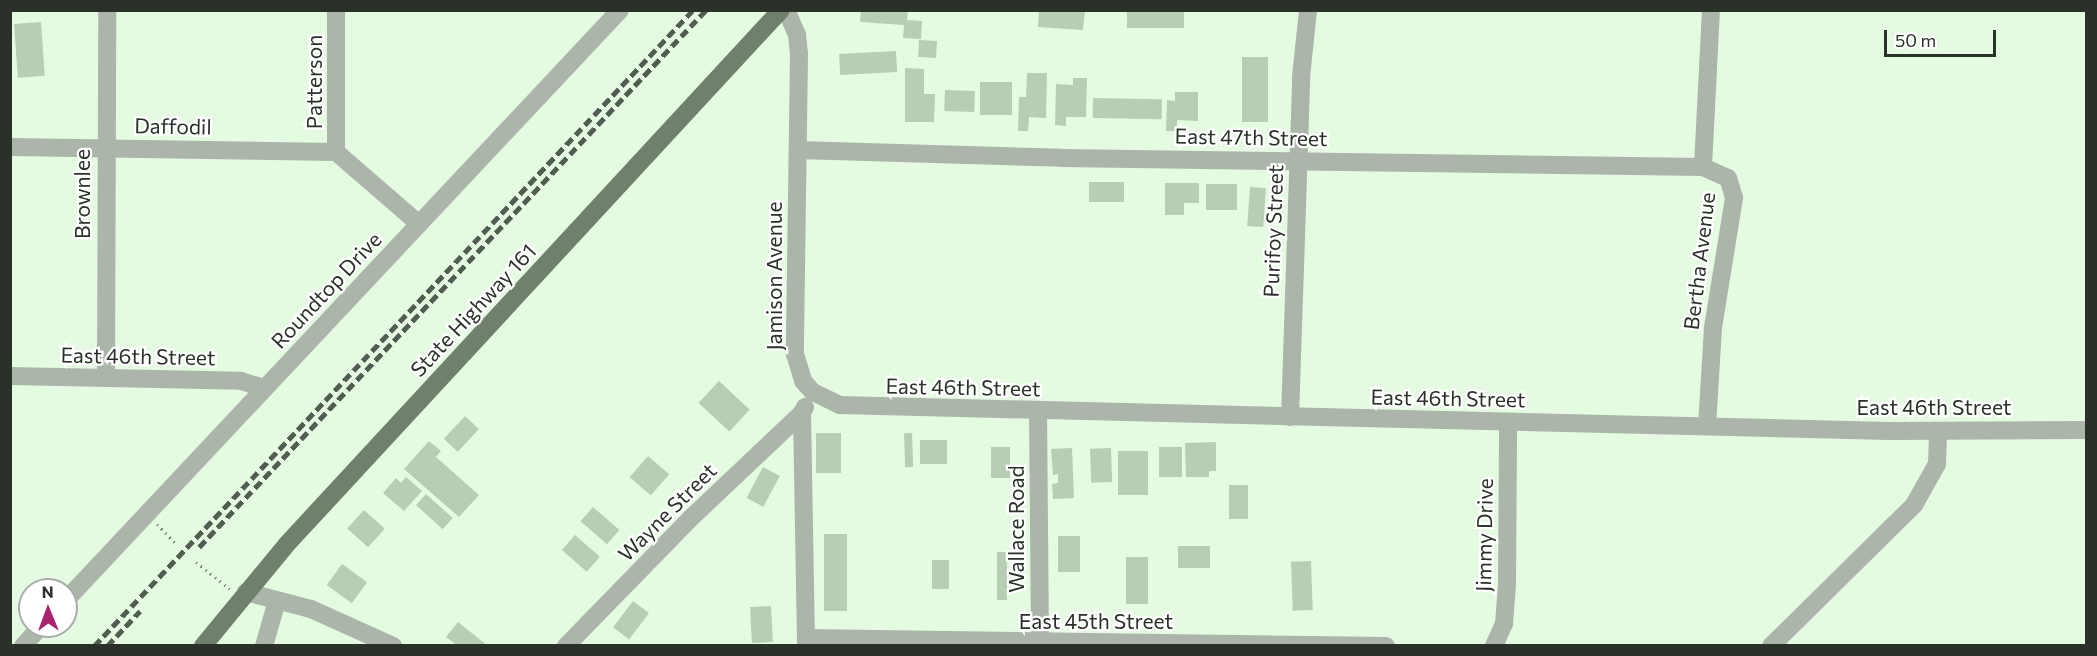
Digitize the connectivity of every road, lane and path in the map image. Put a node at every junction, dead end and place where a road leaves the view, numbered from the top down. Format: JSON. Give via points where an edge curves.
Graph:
{"nodes":[{"id":1,"x":107,"y":10,"type":"edge"},
{"id":2,"x":336,"y":10,"type":"edge"},
{"id":3,"x":620,"y":10,"type":"edge"},
{"id":4,"x":781,"y":10,"type":"edge"},
{"id":5,"x":786,"y":10,"type":"edge"},
{"id":6,"x":1308,"y":10,"type":"edge"},
{"id":7,"x":1711,"y":10,"type":"edge"},
{"id":8,"x":10,"y":147,"type":"edge"},
{"id":9,"x":105,"y":148,"type":"junction"},
{"id":10,"x":798,"y":150,"type":"junction"},
{"id":11,"x":336,"y":152,"type":"junction"},
{"id":12,"x":1297,"y":160,"type":"junction"},
{"id":13,"x":1703,"y":167,"type":"junction"},
{"id":14,"x":419,"y":224,"type":"junction"},
{"id":15,"x":10,"y":376,"type":"edge"},
{"id":16,"x":106,"y":378,"type":"junction"},
{"id":17,"x":264,"y":388,"type":"junction"},
{"id":18,"x":813,"y":392,"type":"junction"},
{"id":19,"x":1038,"y":411,"type":"junction"},
{"id":20,"x":802,"y":414,"type":"junction"},
{"id":21,"x":1290,"y":417,"type":"junction"},
{"id":22,"x":1508,"y":422,"type":"junction"},
{"id":23,"x":1707,"y":426,"type":"junction"},
{"id":24,"x":2086,"y":430,"type":"edge"},
{"id":25,"x":1938,"y":431,"type":"junction"},
{"id":26,"x":152,"y":509,"type":"junction"},
{"id":27,"x":176,"y":544,"type":"dead end"},
{"id":28,"x":196,"y":562,"type":"dead end"},
{"id":29,"x":78,"y":587,"type":"edge"},
{"id":30,"x":243,"y":595,"type":"junction"},
{"id":31,"x":277,"y":601,"type":"junction"},
{"id":32,"x":272,"y":642,"type":"edge"},
{"id":33,"x":806,"y":642,"type":"edge"},
{"id":34,"x":203,"y":645,"type":"edge"},
{"id":35,"x":393,"y":645,"type":"edge"},
{"id":36,"x":566,"y":645,"type":"edge"},
{"id":37,"x":1040,"y":645,"type":"edge"},
{"id":38,"x":1386,"y":645,"type":"edge"},
{"id":39,"x":1494,"y":645,"type":"edge"},
{"id":40,"x":1771,"y":645,"type":"edge"}],
"edges":[{"from":1,"to":9,"type":"street","name":"Brownlee"},
{"from":2,"to":11,"type":"street","name":"Patterson"},
{"from":3,"to":14,"type":"street","name":"Roundtop Drive"},
{"from":4,"to":30,"type":"main road","name":"State Highway 161"},
{"from":5,"to":10,"type":"street","name":"Jamison Avenue","via":[[797,35],[799,54]]},
{"from":6,"to":12,"type":"street","name":"Purifoy Street"},
{"from":7,"to":13,"type":"street","name":"Bertha Avenue"},
{"from":8,"to":9,"type":"street","name":"Daffodil"},
{"from":9,"to":11,"type":"street","name":"Daffodil"},
{"from":9,"to":16,"type":"street","name":"Brownlee"},
{"from":10,"to":12,"type":"street","name":"East 47th Street"},
{"from":10,"to":18,"type":"street","name":"Jamison Avenue","via":[[795,354],[800,375]]},
{"from":11,"to":14,"type":"street","name":"Patterson"},
{"from":12,"to":13,"type":"street","name":"East 47th Street"},
{"from":12,"to":21,"type":"street","name":"Purifoy Street"},
{"from":13,"to":23,"type":"street","name":"Bertha Avenue","via":[[1728,178],[1734,198],[1713,328]]},
{"from":14,"to":17,"type":"street","name":"Roundtop Drive"},
{"from":15,"to":16,"type":"street","name":"East 46th Street"},
{"from":16,"to":17,"type":"street","name":"East 46th Street","via":[[240,381]]},
{"from":17,"to":26,"type":"street","name":"Roundtop Drive"},
{"from":18,"to":19,"type":"street","name":"East 46th Street","via":[[833,403],[856,407]]},
{"from":18,"to":20,"type":"street"},
{"from":19,"to":21,"type":"street","name":"East 46th Street"},
{"from":19,"to":37,"type":"street","name":"Wallace Road"},
{"from":20,"to":33,"type":"street"},
{"from":20,"to":36,"type":"street","name":"Wayne Street","via":[[693,516]]},
{"from":21,"to":22,"type":"street","name":"East 46th Street"},
{"from":22,"to":23,"type":"street","name":"East 46th Street"},
{"from":22,"to":39,"type":"street","name":"Jimmy Drive","via":[[1507,584],[1504,624]]},
{"from":23,"to":25,"type":"street","name":"East 46th Street"},
{"from":24,"to":25,"type":"street","name":"East 46th Street"},
{"from":25,"to":40,"type":"street","via":[[1940,446],[1932,478],[1900,520]]},
{"from":26,"to":27,"type":"path","via":[[157,524]]},
{"from":26,"to":29,"type":"street","name":"Roundtop Drive"},
{"from":28,"to":30,"type":"path"},
{"from":30,"to":31,"type":"street"},
{"from":30,"to":34,"type":"main road","name":"State Highway 161"},
{"from":31,"to":32,"type":"street"},
{"from":31,"to":35,"type":"street","via":[[338,619]]},
{"from":33,"to":37,"type":"street","name":"East 45th Street"},
{"from":37,"to":38,"type":"street","name":"East 45th Street"}]}
